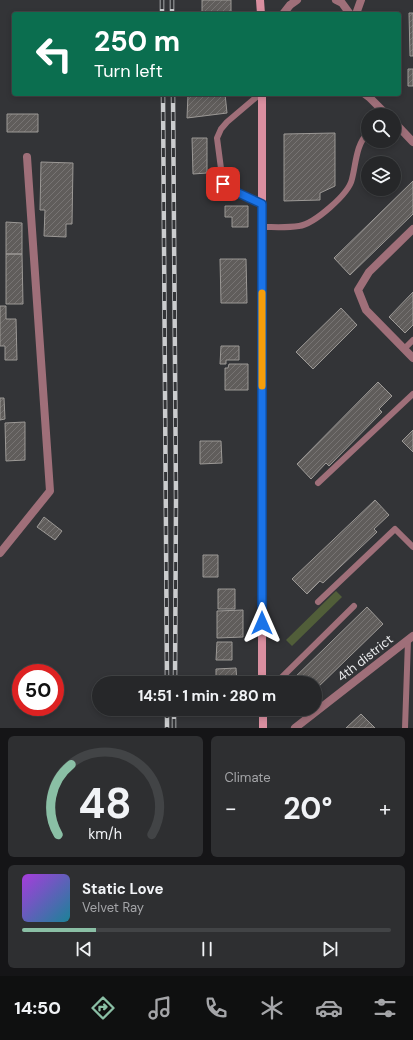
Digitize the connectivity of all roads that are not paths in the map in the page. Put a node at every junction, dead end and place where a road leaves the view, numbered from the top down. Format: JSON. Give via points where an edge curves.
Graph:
{"nodes":[{"id":1,"x":260,"y":0,"type":"edge"},
{"id":2,"x":297,"y":0,"type":"edge"},
{"id":3,"x":336,"y":0,"type":"edge"},
{"id":4,"x":360,"y":0,"type":"edge"},
{"id":5,"x":261,"y":12,"type":"edge"},
{"id":6,"x":285,"y":12,"type":"edge"},
{"id":7,"x":349,"y":12,"type":"edge"},
{"id":8,"x":357,"y":12,"type":"edge"},
{"id":9,"x":262,"y":96,"type":"edge"},
{"id":10,"x":263,"y":96,"type":"edge"},
{"id":11,"x":368,"y":96,"type":"edge"},
{"id":12,"x":380,"y":108,"type":"edge"},
{"id":13,"x":401,"y":129,"type":"edge"},
{"id":14,"x":413,"y":142,"type":"edge"},
{"id":15,"x":361,"y":144,"type":"edge"},
{"id":16,"x":27,"y":156,"type":"dead end"},
{"id":17,"x":262,"y":204,"type":"junction"},
{"id":18,"x":262,"y":227,"type":"junction"},
{"id":19,"x":413,"y":229,"type":"edge"},
{"id":20,"x":413,"y":340,"type":"edge"},
{"id":21,"x":404,"y":349,"type":"junction"},
{"id":22,"x":413,"y":358,"type":"edge"},
{"id":23,"x":413,"y":394,"type":"edge"},
{"id":24,"x":318,"y":483,"type":"dead end"},
{"id":25,"x":413,"y":547,"type":"edge"},
{"id":26,"x":0,"y":553,"type":"edge"},
{"id":27,"x":318,"y":602,"type":"dead end"},
{"id":28,"x":354,"y":606,"type":"dead end"},
{"id":29,"x":410,"y":638,"type":"edge"},
{"id":30,"x":262,"y":676,"type":"edge"},
{"id":31,"x":283,"y":676,"type":"edge"},
{"id":32,"x":263,"y":716,"type":"edge"},
{"id":33,"x":263,"y":728,"type":"edge"},
{"id":34,"x":295,"y":728,"type":"edge"},
{"id":35,"x":405,"y":728,"type":"edge"}],
"edges":[{"from":1,"to":5,"type":"main road"},
{"from":2,"to":6,"type":"street"},
{"from":3,"to":7,"type":"street"},
{"from":4,"to":8,"type":"street"},
{"from":9,"to":17,"type":"lane","via":[[221,128],[217,138],[223,184]]},
{"from":10,"to":17,"type":"main road"},
{"from":11,"to":12,"type":"street"},
{"from":13,"to":14,"type":"street"},
{"from":15,"to":18,"type":"lane","via":[[352,181],[327,211],[301,226]]},
{"from":16,"to":26,"type":"street","via":[[50,491]]},
{"from":17,"to":18,"type":"main road"},
{"from":18,"to":30,"type":"main road"},
{"from":19,"to":21,"type":"street","via":[[369,272],[358,290],[366,310]]},
{"from":20,"to":21,"type":"lane"},
{"from":21,"to":22,"type":"street"},
{"from":23,"to":24,"type":"lane"},
{"from":25,"to":27,"type":"lane","via":[[396,529]]},
{"from":28,"to":31,"type":"lane"},
{"from":29,"to":34,"type":"street","name":"4th district"},
{"from":29,"to":35,"type":"lane"},
{"from":32,"to":33,"type":"main road"}]}
